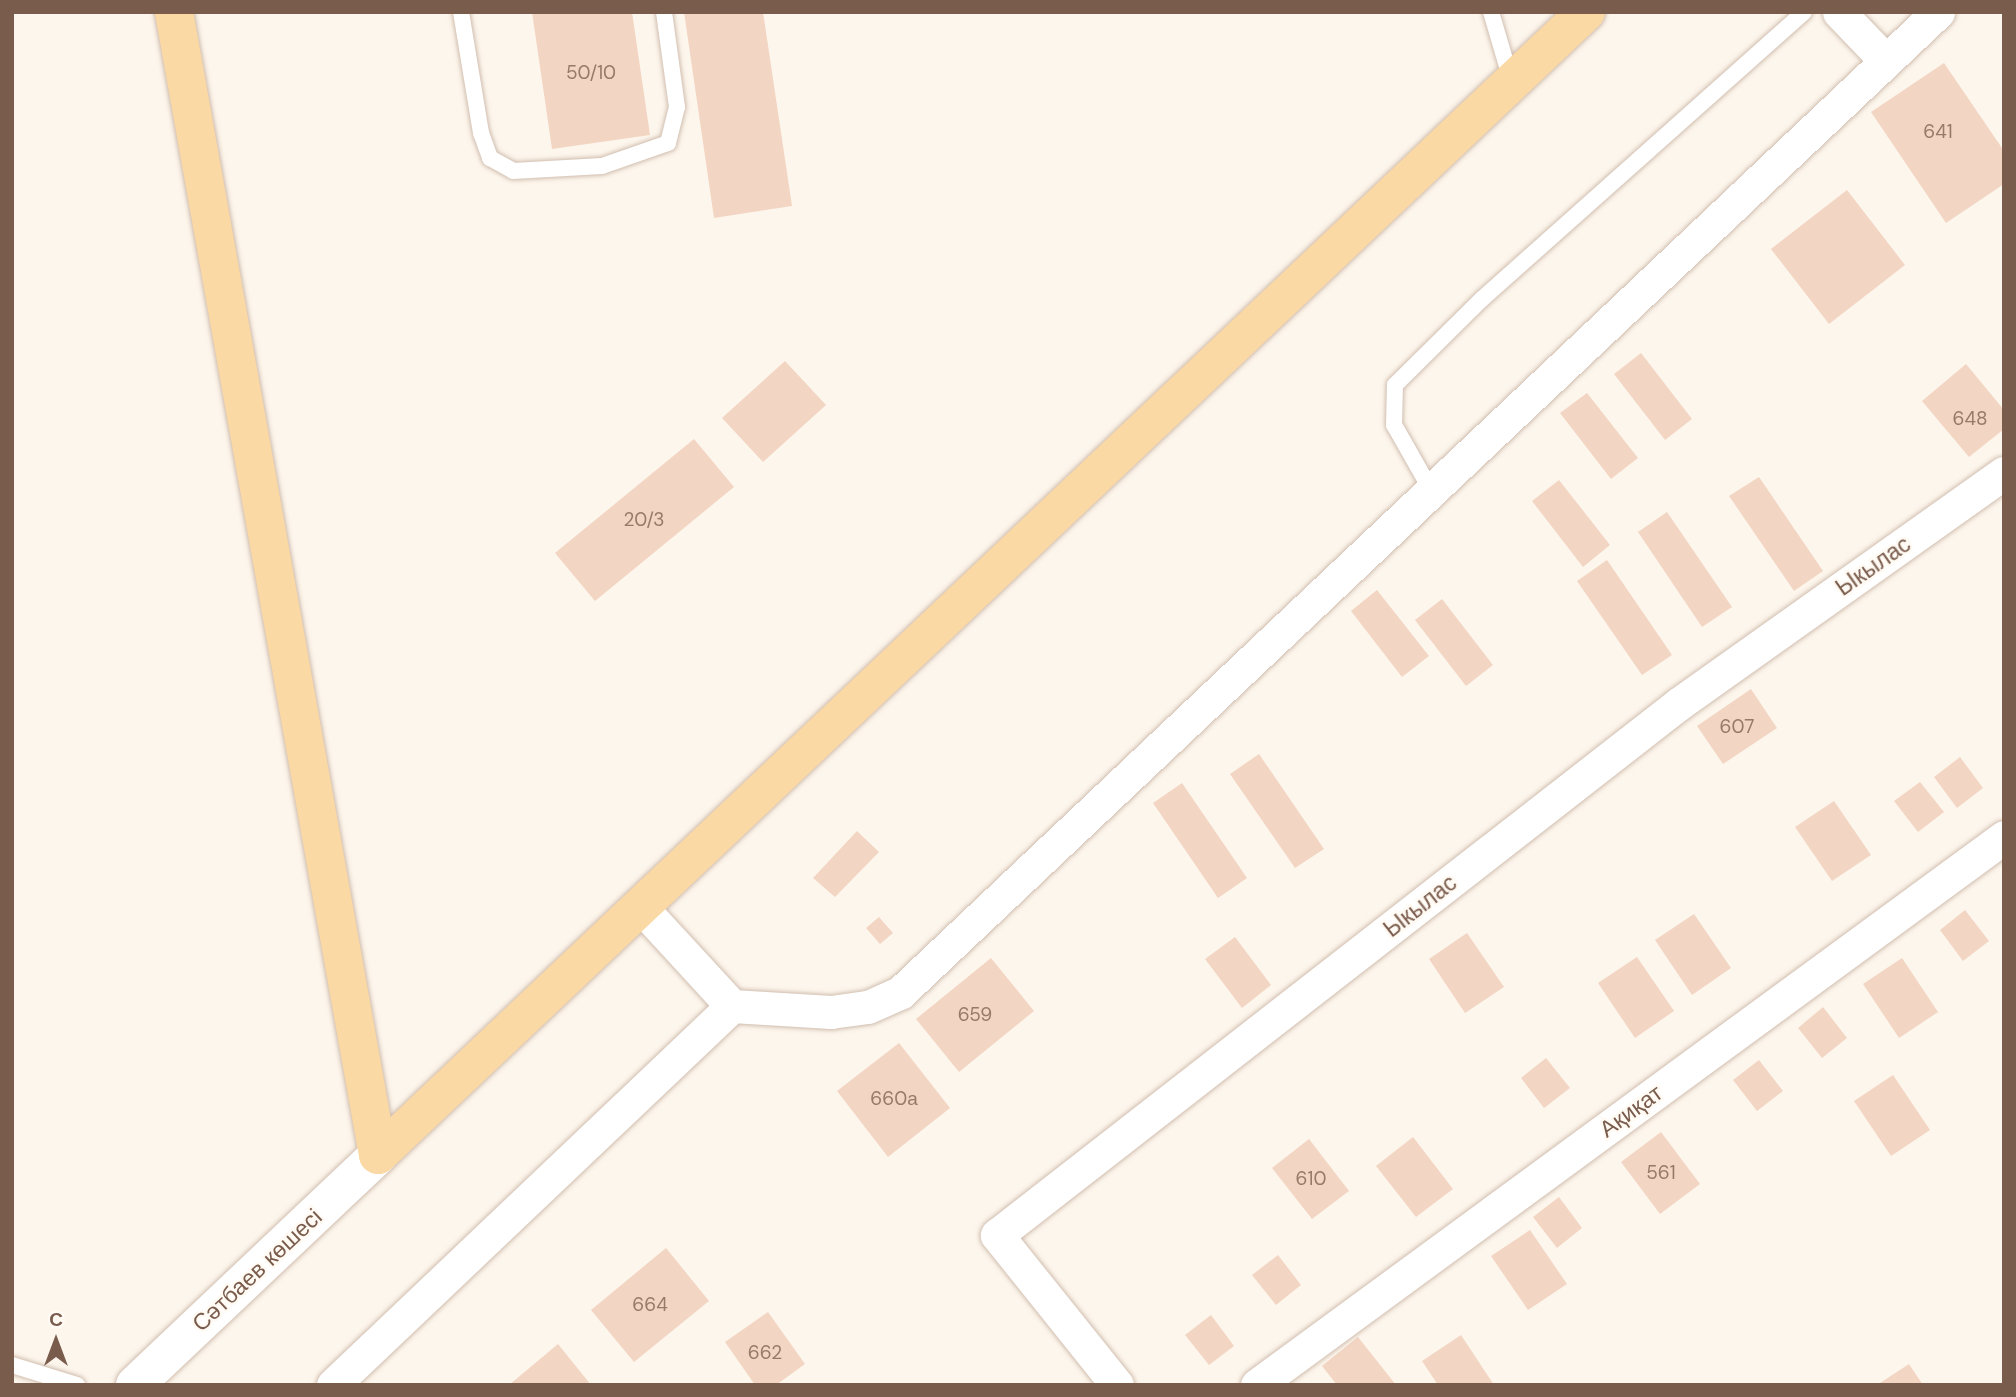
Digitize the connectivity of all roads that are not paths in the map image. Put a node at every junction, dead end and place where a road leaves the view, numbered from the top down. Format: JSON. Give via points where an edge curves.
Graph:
{"nodes":[{"id":1,"x":174,"y":12,"type":"edge"},
{"id":2,"x":461,"y":12,"type":"edge"},
{"id":3,"x":664,"y":12,"type":"edge"},
{"id":4,"x":1491,"y":12,"type":"edge"},
{"id":5,"x":1586,"y":12,"type":"edge"},
{"id":6,"x":1804,"y":12,"type":"edge"},
{"id":7,"x":1839,"y":12,"type":"edge"},
{"id":8,"x":1938,"y":12,"type":"edge"},
{"id":9,"x":1885,"y":60,"type":"junction"},
{"id":10,"x":1512,"y":82,"type":"junction"},
{"id":11,"x":2004,"y":473,"type":"edge"},
{"id":12,"x":1431,"y":490,"type":"junction"},
{"id":13,"x":2004,"y":837,"type":"edge"},
{"id":14,"x":640,"y":906,"type":"junction"},
{"id":15,"x":732,"y":1006,"type":"junction"},
{"id":16,"x":378,"y":1155,"type":"junction"},
{"id":17,"x":12,"y":1365,"type":"edge"},
{"id":18,"x":77,"y":1385,"type":"edge"},
{"id":19,"x":135,"y":1385,"type":"edge"},
{"id":20,"x":332,"y":1385,"type":"edge"},
{"id":21,"x":1117,"y":1385,"type":"edge"},
{"id":22,"x":1257,"y":1385,"type":"edge"}],
"edges":[{"from":1,"to":16,"type":"main road"},
{"from":2,"to":3,"type":"lane","via":[[481,133],[490,158],[513,171],[602,166],[668,143],[677,107]]},
{"from":4,"to":10,"type":"lane"},
{"from":5,"to":10,"type":"main road"},
{"from":6,"to":12,"type":"lane","via":[[1482,299],[1395,385],[1394,425]]},
{"from":7,"to":9,"type":"street"},
{"from":8,"to":9,"type":"street"},
{"from":9,"to":12,"type":"street"},
{"from":10,"to":14,"type":"main road"},
{"from":11,"to":21,"type":"street","name":"Ыкылас","via":[[1680,704],[997,1235]]},
{"from":12,"to":15,"type":"street","via":[[901,992],[868,1007],[831,1012]]},
{"from":13,"to":22,"type":"street","name":"Ақиқат"},
{"from":14,"to":15,"type":"street"},
{"from":14,"to":16,"type":"main road"},
{"from":15,"to":20,"type":"street"},
{"from":16,"to":19,"type":"main road","name":"Сәтбаев көшесі"},
{"from":17,"to":18,"type":"lane"}]}
